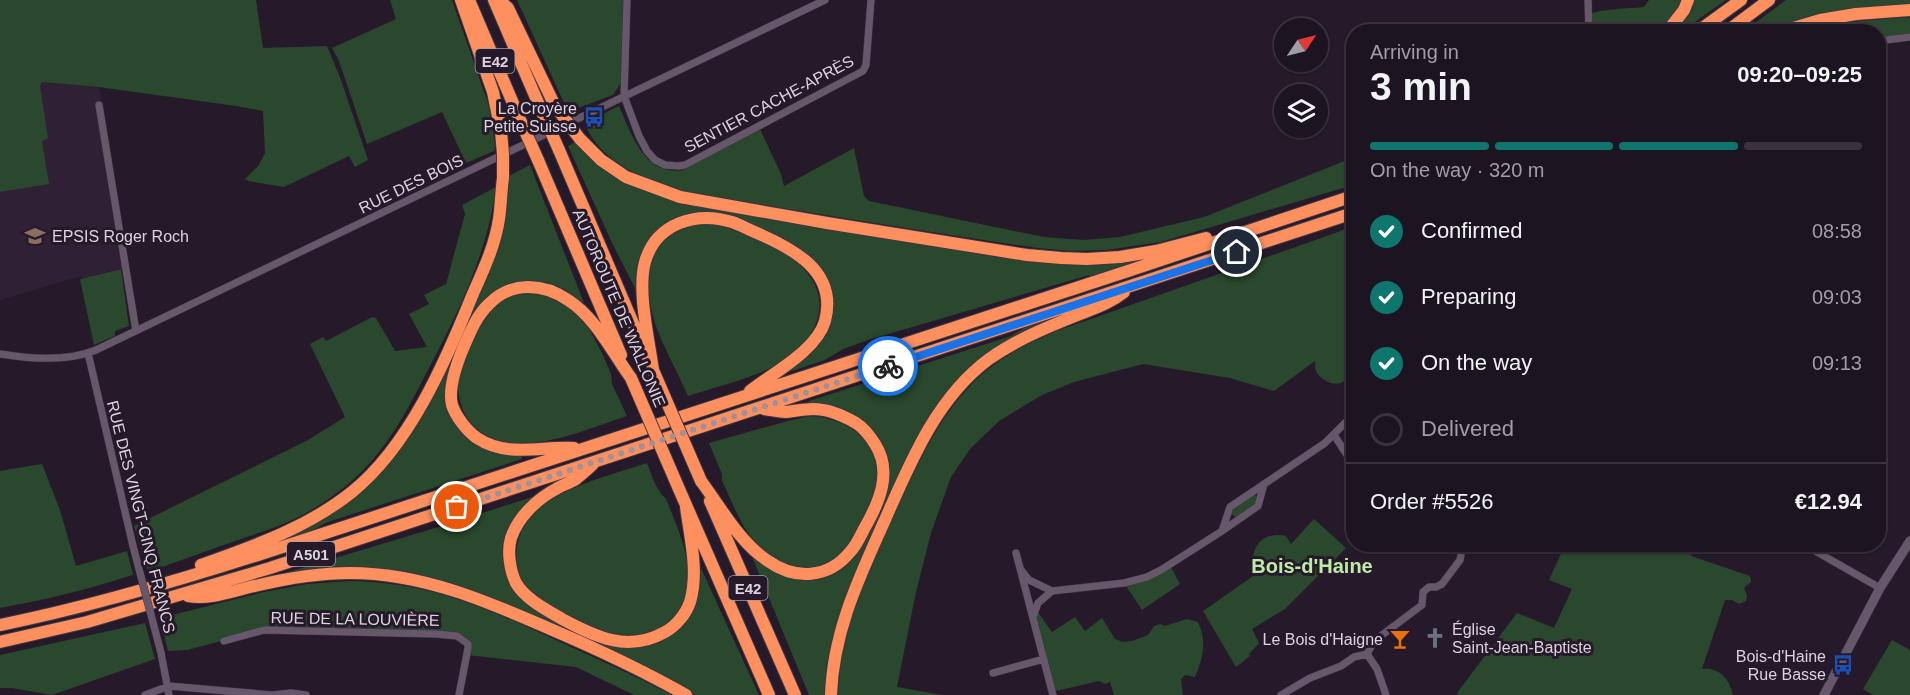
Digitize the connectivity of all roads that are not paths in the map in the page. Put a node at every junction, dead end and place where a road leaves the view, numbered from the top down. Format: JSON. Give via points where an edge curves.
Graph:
{"nodes":[{"id":1,"x":461,"y":0,"type":"edge"},
{"id":2,"x":469,"y":0,"type":"edge"},
{"id":3,"x":494,"y":0,"type":"edge"},
{"id":4,"x":499,"y":0,"type":"edge"},
{"id":5,"x":627,"y":0,"type":"edge"},
{"id":6,"x":825,"y":0,"type":"edge"},
{"id":7,"x":871,"y":0,"type":"edge"},
{"id":8,"x":1588,"y":0,"type":"edge"},
{"id":9,"x":1688,"y":0,"type":"edge"},
{"id":10,"x":1741,"y":0,"type":"edge"},
{"id":11,"x":1769,"y":0,"type":"edge"},
{"id":12,"x":1910,"y":10,"type":"edge"},
{"id":13,"x":1589,"y":24,"type":"edge"},
{"id":14,"x":1673,"y":24,"type":"edge"},
{"id":15,"x":1708,"y":24,"type":"edge"},
{"id":16,"x":1737,"y":24,"type":"edge"},
{"id":17,"x":1807,"y":24,"type":"edge"},
{"id":18,"x":1910,"y":38,"type":"edge"},
{"id":19,"x":1886,"y":40,"type":"edge"},
{"id":20,"x":624,"y":96,"type":"junction"},
{"id":21,"x":99,"y":105,"type":"dead end"},
{"id":22,"x":1346,"y":198,"type":"edge"},
{"id":23,"x":1346,"y":215,"type":"edge"},
{"id":24,"x":1222,"y":240,"type":"junction"},
{"id":25,"x":1131,"y":287,"type":"junction"},
{"id":26,"x":136,"y":331,"type":"junction"},
{"id":27,"x":88,"y":353,"type":"junction"},
{"id":28,"x":0,"y":354,"type":"edge"},
{"id":29,"x":653,"y":370,"type":"junction"},
{"id":30,"x":631,"y":378,"type":"junction"},
{"id":31,"x":741,"y":398,"type":"junction"},
{"id":32,"x":759,"y":408,"type":"junction"},
{"id":33,"x":1346,"y":423,"type":"edge"},
{"id":34,"x":1335,"y":435,"type":"junction"},
{"id":35,"x":582,"y":449,"type":"junction"},
{"id":36,"x":1346,"y":454,"type":"edge"},
{"id":37,"x":597,"y":461,"type":"junction"},
{"id":38,"x":701,"y":481,"type":"junction"},
{"id":39,"x":1264,"y":484,"type":"junction"},
{"id":40,"x":686,"y":507,"type":"junction"},
{"id":41,"x":1222,"y":531,"type":"junction"},
{"id":42,"x":1910,"y":541,"type":"edge"},
{"id":43,"x":1462,"y":552,"type":"edge"},
{"id":44,"x":1817,"y":552,"type":"edge"},
{"id":45,"x":1016,"y":553,"type":"dead end"},
{"id":46,"x":1021,"y":570,"type":"junction"},
{"id":47,"x":178,"y":580,"type":"junction"},
{"id":48,"x":1880,"y":588,"type":"junction"},
{"id":49,"x":1052,"y":591,"type":"junction"},
{"id":50,"x":184,"y":595,"type":"junction"},
{"id":51,"x":1033,"y":619,"type":"junction"},
{"id":52,"x":0,"y":625,"type":"edge"},
{"id":53,"x":224,"y":641,"type":"dead end"},
{"id":54,"x":0,"y":642,"type":"edge"},
{"id":55,"x":1367,"y":654,"type":"junction"},
{"id":56,"x":1044,"y":659,"type":"junction"},
{"id":57,"x":993,"y":673,"type":"dead end"},
{"id":58,"x":169,"y":686,"type":"junction"},
{"id":59,"x":145,"y":695,"type":"edge"},
{"id":60,"x":169,"y":695,"type":"edge"},
{"id":61,"x":306,"y":695,"type":"edge"},
{"id":62,"x":459,"y":695,"type":"edge"},
{"id":63,"x":686,"y":695,"type":"edge"},
{"id":64,"x":769,"y":695,"type":"edge"},
{"id":65,"x":795,"y":695,"type":"edge"},
{"id":66,"x":831,"y":695,"type":"edge"},
{"id":67,"x":1053,"y":695,"type":"edge"},
{"id":68,"x":1281,"y":695,"type":"edge"},
{"id":69,"x":1386,"y":695,"type":"edge"},
{"id":70,"x":1824,"y":695,"type":"edge"}],
"edges":[{"from":1,"to":47,"type":"highway","bridge":true,"via":[[493,92],[501,131],[502,178],[499,219],[491,251],[438,371],[390,452],[352,492],[306,523],[200,565]]},
{"from":2,"to":30,"type":"highway","name":"AUTOROUTE DE WALLONIE","number":"E42","bridge":true},
{"from":3,"to":29,"type":"highway","name":"AUTOROUTE DE WALLONIE","number":"E42","bridge":true},
{"from":4,"to":24,"type":"highway","bridge":true,"via":[[508,8],[555,106],[580,139],[626,177],[680,197],[1061,258],[1119,257],[1206,238]]},
{"from":5,"to":20,"type":"street"},
{"from":6,"to":20,"type":"street","name":"RUE DES BOIS"},
{"from":7,"to":20,"type":"street","name":"SENTIER CACHE-APRÈS","via":[[863,71],[685,165],[665,165],[647,151]]},
{"from":8,"to":13,"type":"street"},
{"from":9,"to":14,"type":"highway"},
{"from":10,"to":15,"type":"highway"},
{"from":11,"to":16,"type":"highway"},
{"from":12,"to":17,"type":"highway","via":[[1856,14]]},
{"from":18,"to":19,"type":"street"},
{"from":20,"to":26,"type":"street","name":"RUE DES BOIS"},
{"from":21,"to":26,"type":"street"},
{"from":22,"to":24,"type":"highway","number":"A501"},
{"from":23,"to":25,"type":"highway","number":"A501"},
{"from":24,"to":31,"type":"highway","number":"A501"},
{"from":25,"to":32,"type":"highway","number":"A501"},
{"from":25,"to":66,"type":"highway","via":[[1111,302],[1014,343],[979,367],[947,402],[914,457],[855,586],[836,652]]},
{"from":26,"to":27,"type":"street","name":"RUE DES BOIS"},
{"from":27,"to":28,"type":"street","name":"RUE DES BOIS","via":[[60,358]]},
{"from":27,"to":58,"type":"street","name":"RUE DES VINGT-CINQ FRANCS","bridge":true},
{"from":29,"to":31,"type":"highway","via":[[642,285],[649,251],[664,231],[683,220],[712,218],[733,222],[788,247],[808,262],[824,286],[827,308],[820,331],[807,350]]},
{"from":29,"to":38,"type":"highway","name":"AUTOROUTE DE WALLONIE","number":"E42","bridge":true},
{"from":30,"to":35,"type":"highway","via":[[590,320],[570,301],[549,290],[528,286],[508,291],[480,315],[461,355],[452,389],[453,405],[466,427],[481,440],[501,448]]},
{"from":30,"to":40,"type":"highway","name":"AUTOROUTE DE WALLONIE","number":"E42","bridge":true},
{"from":31,"to":35,"type":"highway","number":"A501"},
{"from":32,"to":37,"type":"highway","number":"A501"},
{"from":32,"to":38,"type":"highway","via":[[830,412],[858,424],[870,436],[884,466],[882,489],[852,550],[828,570],[813,574],[797,574],[778,567],[752,547]]},
{"from":33,"to":34,"type":"street"},
{"from":34,"to":36,"type":"street"},
{"from":34,"to":39,"type":"street"},
{"from":35,"to":47,"type":"highway","number":"A501"},
{"from":37,"to":40,"type":"highway","via":[[575,480],[537,501],[511,539],[509,554],[516,583],[532,600],[585,630],[611,640],[635,642],[652,639],[682,618],[690,602],[693,581]]},
{"from":37,"to":50,"type":"highway","number":"A501"},
{"from":38,"to":65,"type":"highway","name":"AUTOROUTE DE WALLONIE","number":"E42"},
{"from":39,"to":41,"type":"street","via":[[1230,507]]},
{"from":39,"to":41,"type":"street","via":[[1258,506]]},
{"from":40,"to":64,"type":"highway","name":"AUTOROUTE DE WALLONIE","number":"E42"},
{"from":41,"to":49,"type":"street","via":[[1147,577],[1124,584]]},
{"from":42,"to":48,"type":"street"},
{"from":43,"to":55,"type":"street","via":[[1442,584],[1423,592],[1422,605],[1374,641]]},
{"from":44,"to":48,"type":"street"},
{"from":45,"to":46,"type":"street"},
{"from":46,"to":49,"type":"street","via":[[1029,580]]},
{"from":46,"to":51,"type":"street"},
{"from":47,"to":52,"type":"highway","number":"A501"},
{"from":48,"to":70,"type":"street"},
{"from":49,"to":51,"type":"street","via":[[1038,603]]},
{"from":50,"to":54,"type":"highway","number":"A501"},
{"from":50,"to":63,"type":"highway","via":[[203,598],[316,575],[378,574],[411,579],[455,590],[513,612]]},
{"from":51,"to":56,"type":"street"},
{"from":53,"to":62,"type":"street","name":"RUE DE LA LOUVIÈRE","via":[[264,630],[457,636],[468,644]]},
{"from":55,"to":68,"type":"street"},
{"from":55,"to":69,"type":"street"},
{"from":56,"to":57,"type":"street"},
{"from":56,"to":67,"type":"street"},
{"from":58,"to":59,"type":"street"},
{"from":58,"to":60,"type":"street","name":"RUE DES VINGT-CINQ FRANCS"},
{"from":58,"to":61,"type":"street"}]}
